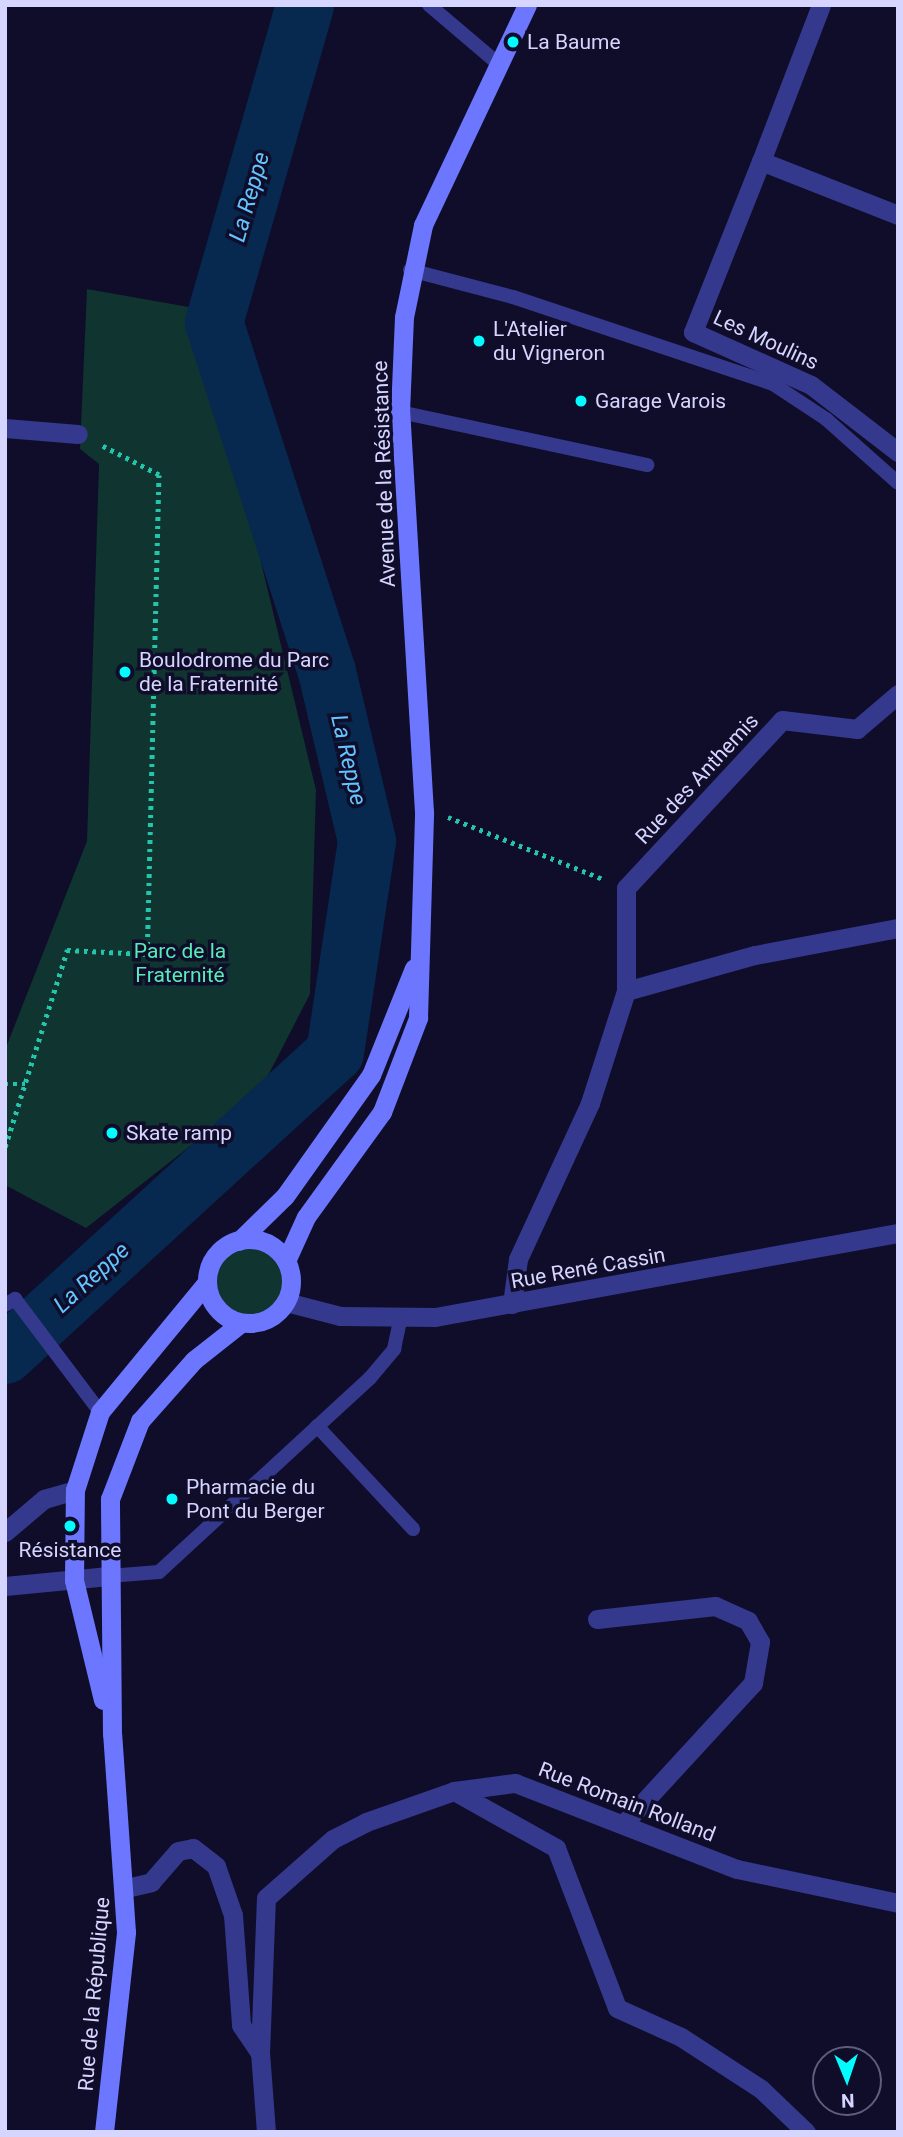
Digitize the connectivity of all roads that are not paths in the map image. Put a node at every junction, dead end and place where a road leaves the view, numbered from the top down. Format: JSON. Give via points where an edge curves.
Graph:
{"nodes":[{"id":1,"x":429,"y":5,"type":"edge"},
{"id":2,"x":821,"y":5,"type":"edge"},
{"id":3,"x":528,"y":10,"type":"edge"},
{"id":4,"x":501,"y":66,"type":"junction"},
{"id":5,"x":761,"y":161,"type":"junction"},
{"id":6,"x":898,"y":215,"type":"edge"},
{"id":7,"x":410,"y":271,"type":"junction"},
{"id":8,"x":400,"y":412,"type":"junction"},
{"id":9,"x":5,"y":428,"type":"edge"},
{"id":10,"x":78,"y":434,"type":"road end"},
{"id":11,"x":898,"y":452,"type":"edge"},
{"id":12,"x":647,"y":465,"type":"dead end"},
{"id":13,"x":898,"y":484,"type":"edge"},
{"id":14,"x":898,"y":694,"type":"edge"},
{"id":15,"x":898,"y":928,"type":"edge"},
{"id":16,"x":419,"y":952,"type":"junction"},
{"id":17,"x":626,"y":991,"type":"junction"},
{"id":18,"x":898,"y":1233,"type":"edge"},
{"id":19,"x":239,"y":1241,"type":"junction"},
{"id":20,"x":286,"y":1261,"type":"junction"},
{"id":21,"x":207,"y":1282,"type":"junction"},
{"id":22,"x":10,"y":1302,"type":"edge"},
{"id":23,"x":286,"y":1302,"type":"junction"},
{"id":24,"x":512,"y":1304,"type":"junction"},
{"id":25,"x":400,"y":1321,"type":"junction"},
{"id":26,"x":241,"y":1323,"type":"junction"},
{"id":27,"x":100,"y":1412,"type":"junction"},
{"id":28,"x":317,"y":1426,"type":"junction"},
{"id":29,"x":75,"y":1490,"type":"junction"},
{"id":30,"x":413,"y":1530,"type":"dead end"},
{"id":31,"x":5,"y":1532,"type":"edge"},
{"id":32,"x":109,"y":1576,"type":"junction"},
{"id":33,"x":74,"y":1580,"type":"junction"},
{"id":34,"x":5,"y":1586,"type":"edge"},
{"id":35,"x":597,"y":1619,"type":"dead end"},
{"id":36,"x":112,"y":1734,"type":"junction"},
{"id":37,"x":454,"y":1791,"type":"junction"},
{"id":38,"x":626,"y":1821,"type":"junction"},
{"id":39,"x":126,"y":1888,"type":"junction"},
{"id":40,"x":898,"y":1903,"type":"edge"},
{"id":41,"x":260,"y":2053,"type":"junction"},
{"id":42,"x":104,"y":2132,"type":"edge"},
{"id":43,"x":266,"y":2132,"type":"edge"},
{"id":44,"x":806,"y":2132,"type":"edge"}],
"edges":[{"from":1,"to":4,"type":"lane"},
{"from":2,"to":5,"type":"street","name":"Les Moulins"},
{"from":3,"to":4,"type":"main road","name":"Avenue de la Résistance"},
{"from":4,"to":7,"type":"main road","name":"Avenue de la Résistance","via":[[423,225]]},
{"from":5,"to":6,"type":"street"},
{"from":5,"to":11,"type":"street","name":"Les Moulins","via":[[693,332],[811,385]]},
{"from":7,"to":8,"type":"main road","name":"Avenue de la Résistance"},
{"from":7,"to":13,"type":"lane","via":[[513,297],[773,384],[826,419]]},
{"from":8,"to":12,"type":"lane"},
{"from":8,"to":16,"type":"main road","name":"Avenue de la Résistance","via":[[424,812]]},
{"from":9,"to":10,"type":"street"},
{"from":14,"to":17,"type":"street","name":"Rue des Anthemis","via":[[857,729],[782,720],[626,888]]},
{"from":15,"to":17,"type":"street","via":[[755,955]]},
{"from":16,"to":19,"type":"main road","name":"Avenue de la Résistance","via":[[371,1075],[285,1196]]},
{"from":16,"to":20,"type":"main road","name":"Avenue de la Résistance","via":[[418,1018],[403,1066],[382,1112],[306,1217]]},
{"from":17,"to":24,"type":"street","via":[[590,1102],[518,1259]]},
{"from":18,"to":24,"type":"street","name":"Rue René Cassin"},
{"from":19,"to":20,"type":"main road","via":[[271,1245]]},
{"from":19,"to":21,"type":"main road","via":[[211,1264]]},
{"from":20,"to":23,"type":"main road"},
{"from":21,"to":26,"type":"main road","via":[[216,1308]]},
{"from":21,"to":27,"type":"main road","name":"Rue de la République"},
{"from":22,"to":27,"type":"lane"},
{"from":23,"to":25,"type":"street","name":"Rue René Cassin","via":[[340,1317]]},
{"from":23,"to":26,"type":"main road","via":[[267,1320]]},
{"from":24,"to":25,"type":"street","name":"Rue René Cassin"},
{"from":25,"to":28,"type":"lane","via":[[394,1349]]},
{"from":26,"to":32,"type":"main road","name":"Rue de la République","via":[[194,1360],[140,1421],[110,1499]]},
{"from":27,"to":29,"type":"main road","name":"Rue de la République"},
{"from":28,"to":30,"type":"lane"},
{"from":28,"to":32,"type":"lane","via":[[159,1572]]},
{"from":29,"to":31,"type":"street","via":[[44,1499]]},
{"from":29,"to":33,"type":"main road","name":"Rue de la République"},
{"from":32,"to":33,"type":"street"},
{"from":32,"to":36,"type":"main road","name":"Rue de la République"},
{"from":33,"to":34,"type":"street"},
{"from":33,"to":36,"type":"main road","name":"Rue de la République"},
{"from":35,"to":38,"type":"street","via":[[715,1606],[748,1621],[760,1642],[753,1683]]},
{"from":36,"to":39,"type":"main road","name":"Rue de la République"},
{"from":37,"to":38,"type":"street","name":"Rue Romain Rolland","via":[[515,1783]]},
{"from":37,"to":41,"type":"street","name":"Rue Romain Rolland","via":[[366,1822],[333,1839],[266,1898]]},
{"from":37,"to":44,"type":"street","via":[[556,1847],[617,2008],[681,2037],[761,2089]]},
{"from":38,"to":40,"type":"street","name":"Rue Romain Rolland","via":[[737,1869]]},
{"from":39,"to":41,"type":"street","via":[[151,1882],[178,1851],[193,1848],[216,1866],[233,1915],[241,2025]]},
{"from":39,"to":42,"type":"main road","name":"Rue de la République"},
{"from":41,"to":43,"type":"street","name":"Rue Romain Rolland"}]}
